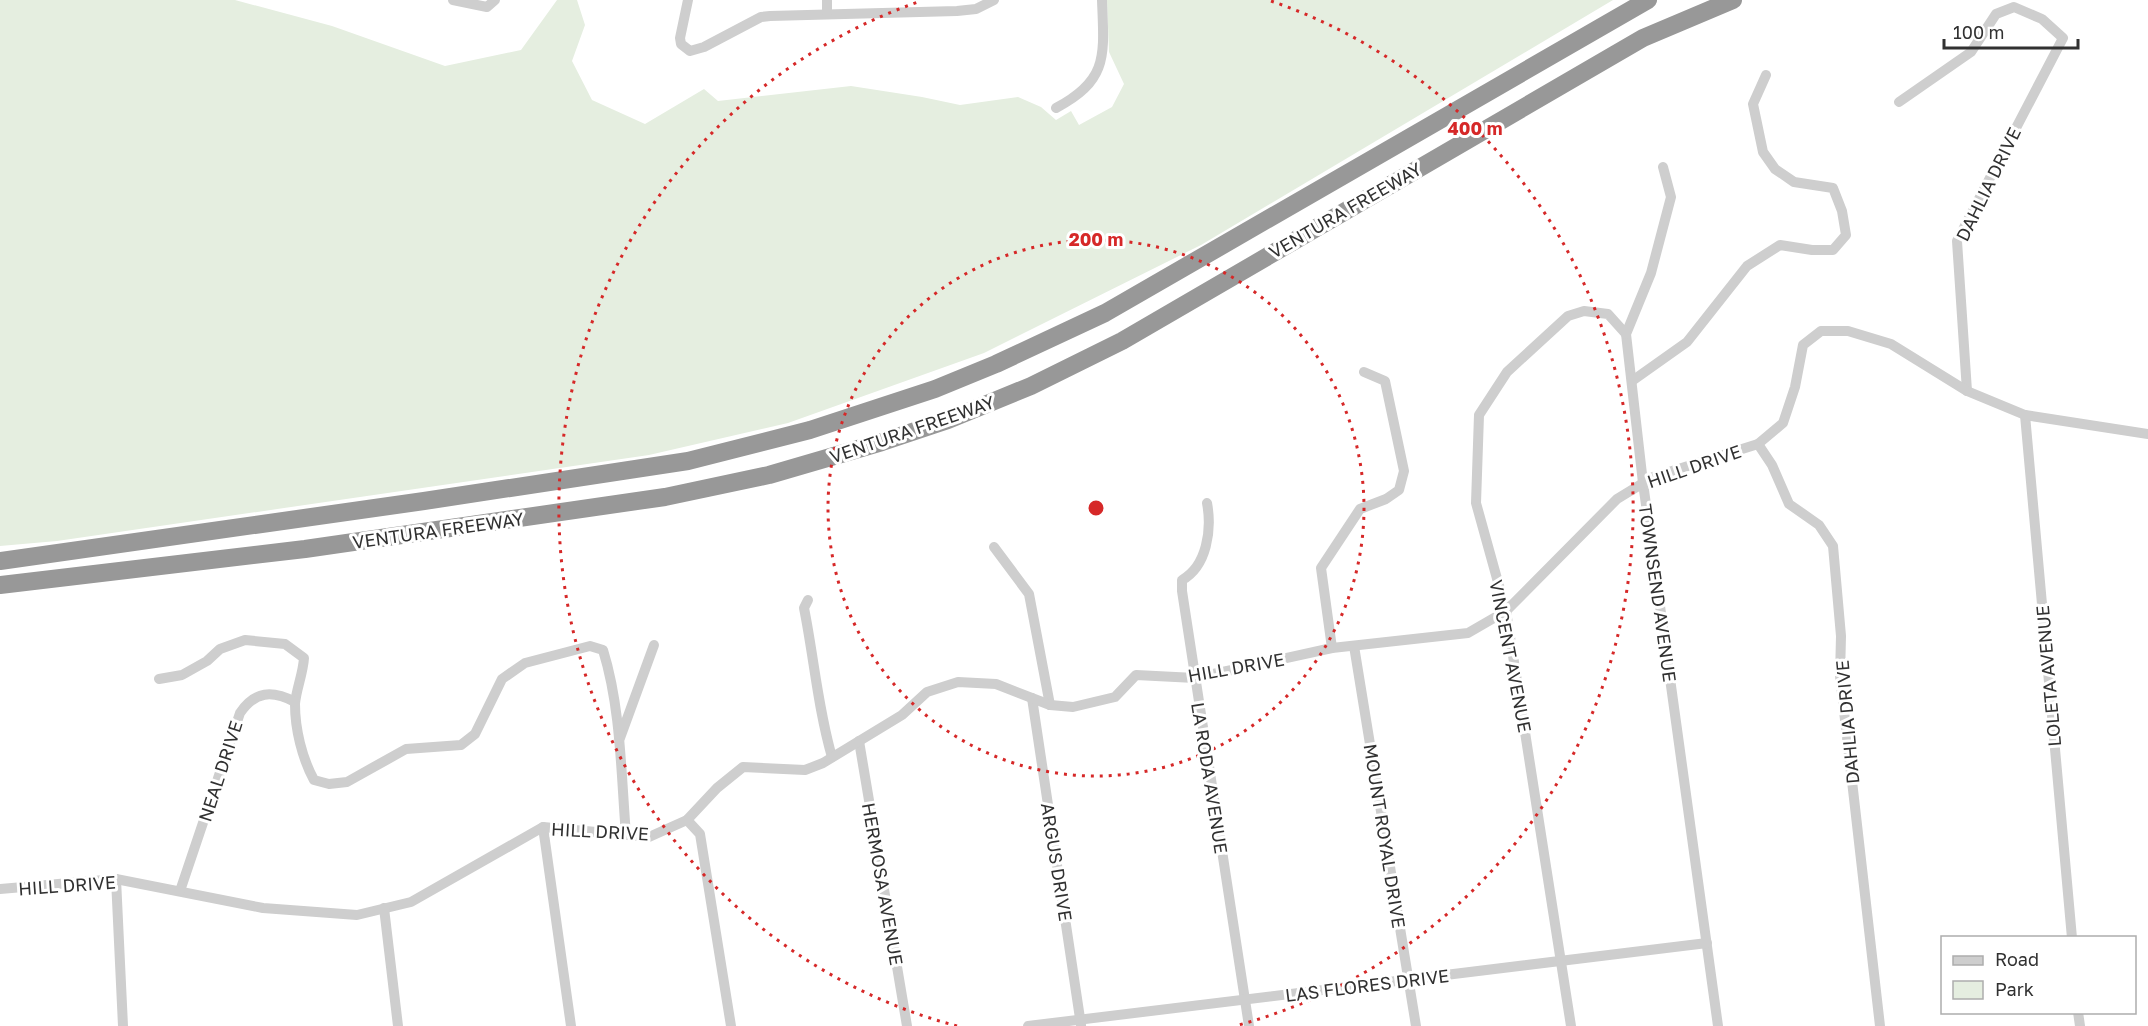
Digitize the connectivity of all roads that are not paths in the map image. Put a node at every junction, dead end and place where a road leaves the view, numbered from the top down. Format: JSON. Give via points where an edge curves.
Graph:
{"nodes":[{"id":1,"x":453,"y":0,"type":"edge"},
{"id":2,"x":495,"y":0,"type":"edge"},
{"id":3,"x":688,"y":0,"type":"edge"},
{"id":4,"x":827,"y":0,"type":"edge"},
{"id":5,"x":994,"y":0,"type":"edge"},
{"id":6,"x":1102,"y":0,"type":"edge"},
{"id":7,"x":1648,"y":0,"type":"edge"},
{"id":8,"x":1703,"y":0,"type":"edge"},
{"id":9,"x":1732,"y":0,"type":"edge"},
{"id":10,"x":828,"y":13,"type":"junction"},
{"id":11,"x":1766,"y":75,"type":"dead end"},
{"id":12,"x":1899,"y":102,"type":"dead end"},
{"id":13,"x":1056,"y":108,"type":"dead end"},
{"id":14,"x":1390,"y":150,"type":"junction"},
{"id":15,"x":1663,"y":167,"type":"dead end"},
{"id":16,"x":1626,"y":334,"type":"junction"},
{"id":17,"x":1364,"y":372,"type":"dead end"},
{"id":18,"x":1632,"y":381,"type":"junction"},
{"id":19,"x":1967,"y":391,"type":"junction"},
{"id":20,"x":2025,"y":415,"type":"junction"},
{"id":21,"x":2148,"y":434,"type":"edge"},
{"id":22,"x":882,"y":442,"type":"junction"},
{"id":23,"x":1758,"y":444,"type":"junction"},
{"id":24,"x":1643,"y":483,"type":"junction"},
{"id":25,"x":1207,"y":503,"type":"dead end"},
{"id":26,"x":994,"y":547,"type":"dead end"},
{"id":27,"x":269,"y":553,"type":"junction"},
{"id":28,"x":0,"y":561,"type":"edge"},
{"id":29,"x":0,"y":570,"type":"edge"},
{"id":30,"x":0,"y":576,"type":"edge"},
{"id":31,"x":0,"y":585,"type":"edge"},
{"id":32,"x":808,"y":600,"type":"dead end"},
{"id":33,"x":1506,"y":611,"type":"junction"},
{"id":34,"x":654,"y":645,"type":"dead end"},
{"id":35,"x":1354,"y":646,"type":"junction"},
{"id":36,"x":1332,"y":648,"type":"junction"},
{"id":37,"x":1195,"y":678,"type":"junction"},
{"id":38,"x":159,"y":679,"type":"dead end"},
{"id":39,"x":1032,"y":699,"type":"junction"},
{"id":40,"x":295,"y":702,"type":"junction"},
{"id":41,"x":1050,"y":705,"type":"junction"},
{"id":42,"x":619,"y":741,"type":"junction"},
{"id":43,"x":859,"y":741,"type":"junction"},
{"id":44,"x":832,"y":758,"type":"junction"},
{"id":45,"x":687,"y":820,"type":"junction"},
{"id":46,"x":543,"y":827,"type":"junction"},
{"id":47,"x":626,"y":835,"type":"junction"},
{"id":48,"x":116,"y":879,"type":"junction"},
{"id":49,"x":0,"y":889,"type":"edge"},
{"id":50,"x":180,"y":891,"type":"junction"},
{"id":51,"x":384,"y":908,"type":"junction"},
{"id":52,"x":2072,"y":936,"type":"edge"},
{"id":53,"x":1707,"y":943,"type":"junction"},
{"id":54,"x":1562,"y":961,"type":"junction"},
{"id":55,"x":1409,"y":979,"type":"junction"},
{"id":56,"x":1245,"y":1000,"type":"junction"},
{"id":57,"x":1081,"y":1023,"type":"edge"},
{"id":58,"x":123,"y":1026,"type":"edge"},
{"id":59,"x":398,"y":1026,"type":"edge"},
{"id":60,"x":571,"y":1026,"type":"edge"},
{"id":61,"x":731,"y":1026,"type":"edge"},
{"id":62,"x":907,"y":1026,"type":"edge"},
{"id":63,"x":1028,"y":1026,"type":"edge"},
{"id":64,"x":1249,"y":1026,"type":"edge"},
{"id":65,"x":1416,"y":1026,"type":"edge"},
{"id":66,"x":1571,"y":1026,"type":"edge"},
{"id":67,"x":1718,"y":1026,"type":"edge"},
{"id":68,"x":1880,"y":1026,"type":"edge"}],
"edges":[{"from":1,"to":2,"type":"street","via":[[488,7]]},
{"from":3,"to":10,"type":"street","via":[[680,38],[690,51],[761,17]]},
{"from":4,"to":10,"type":"street"},
{"from":5,"to":10,"type":"street","via":[[976,9],[957,11]]},
{"from":6,"to":13,"type":"street","via":[[1103,52],[1097,75],[1074,99]]},
{"from":7,"to":14,"type":"highway","name":"VENTURA FREEWAY"},
{"from":8,"to":22,"type":"highway","via":[[1597,53],[1128,327],[990,392],[895,429]]},
{"from":9,"to":22,"type":"highway","name":"VENTURA FREEWAY","via":[[1643,38],[1122,341],[1031,386]]},
{"from":11,"to":18,"type":"street","via":[[1753,104],[1763,152],[1775,169],[1794,182],[1833,188],[1846,235],[1833,250],[1780,245],[1747,266],[1688,342]]},
{"from":12,"to":19,"type":"street","name":"DAHLIA DRIVE","via":[[1971,52],[1996,14],[2014,7],[2042,19],[2063,38],[1957,241]]},
{"from":14,"to":28,"type":"highway","name":"VENTURA FREEWAY","via":[[1085,323],[934,389],[810,430],[688,460],[599,476]]},
{"from":14,"to":29,"type":"highway","via":[[1368,171],[1149,300],[1055,348],[976,384],[762,455],[637,482]]},
{"from":15,"to":16,"type":"street","name":"TOWNSEND AVENUE","via":[[1671,197],[1651,273]]},
{"from":16,"to":18,"type":"street","name":"TOWNSEND AVENUE"},
{"from":16,"to":33,"type":"street","name":"VINCENT AVENUE","via":[[1608,314],[1584,311],[1568,316],[1507,372],[1479,415],[1476,503]]},
{"from":17,"to":36,"type":"street","via":[[1385,381],[1404,471],[1399,490],[1360,509],[1321,568]]},
{"from":18,"to":24,"type":"street","name":"TOWNSEND AVENUE"},
{"from":19,"to":20,"type":"street","name":"HILL DRIVE"},
{"from":19,"to":23,"type":"street","name":"HILL DRIVE","via":[[1891,344],[1848,331],[1821,331],[1803,345],[1784,423]]},
{"from":20,"to":21,"type":"street","name":"HILL DRIVE"},
{"from":20,"to":52,"type":"street","name":"LOLETA AVENUE"},
{"from":22,"to":27,"type":"highway","name":"VENTURA FREEWAY","via":[[769,475],[665,497]]},
{"from":23,"to":24,"type":"street","name":"HILL DRIVE"},
{"from":23,"to":68,"type":"street","name":"DAHLIA DRIVE","via":[[1789,504],[1819,525],[1833,546],[1840,676]]},
{"from":24,"to":33,"type":"street","name":"HILL DRIVE","via":[[1617,499]]},
{"from":24,"to":53,"type":"street","name":"TOWNSEND AVENUE"},
{"from":25,"to":37,"type":"street","name":"LA RODA AVENUE","via":[[1210,519],[1201,563],[1182,580]]},
{"from":26,"to":41,"type":"street","via":[[1029,594]]},
{"from":27,"to":30,"type":"highway","via":[[246,546]]},
{"from":27,"to":31,"type":"highway","name":"VENTURA FREEWAY"},
{"from":32,"to":44,"type":"street","via":[[804,608],[821,719]]},
{"from":33,"to":35,"type":"street","name":"HILL DRIVE","via":[[1468,633]]},
{"from":33,"to":54,"type":"street","name":"VINCENT AVENUE"},
{"from":34,"to":42,"type":"street"},
{"from":35,"to":36,"type":"street","name":"HILL DRIVE"},
{"from":35,"to":55,"type":"street","name":"MOUNT ROYAL DRIVE"},
{"from":36,"to":37,"type":"street","name":"HILL DRIVE"},
{"from":37,"to":41,"type":"street","name":"HILL DRIVE","via":[[1136,675],[1115,697],[1073,707]]},
{"from":37,"to":56,"type":"street","name":"LA RODA AVENUE"},
{"from":38,"to":40,"type":"street","via":[[182,675],[220,649],[245,640],[285,644],[304,658]]},
{"from":39,"to":41,"type":"street","name":"HILL DRIVE"},
{"from":39,"to":43,"type":"street","name":"HILL DRIVE","via":[[996,684],[958,682],[927,692],[902,715]]},
{"from":39,"to":57,"type":"street","name":"ARGUS DRIVE"},
{"from":40,"to":42,"type":"street","via":[[304,760],[314,780],[347,783],[406,749],[461,745],[475,734],[502,679],[525,663],[590,646],[603,650],[608,666]]},
{"from":40,"to":50,"type":"street","name":"NEAL DRIVE","via":[[263,694],[254,696],[240,712]]},
{"from":42,"to":47,"type":"street"},
{"from":43,"to":44,"type":"street","name":"HILL DRIVE"},
{"from":43,"to":62,"type":"street","name":"HERMOSA AVENUE"},
{"from":44,"to":45,"type":"street","name":"HILL DRIVE","via":[[805,770],[743,768],[717,788]]},
{"from":45,"to":47,"type":"street","name":"HILL DRIVE","via":[[649,837]]},
{"from":45,"to":61,"type":"street","via":[[700,834]]},
{"from":46,"to":47,"type":"street","name":"HILL DRIVE"},
{"from":46,"to":51,"type":"street","name":"HILL DRIVE","via":[[411,902]]},
{"from":46,"to":60,"type":"street"},
{"from":48,"to":49,"type":"street","name":"HILL DRIVE"},
{"from":48,"to":50,"type":"street","name":"HILL DRIVE"},
{"from":48,"to":58,"type":"street"},
{"from":50,"to":51,"type":"street","name":"HILL DRIVE","via":[[263,908],[357,915]]},
{"from":51,"to":59,"type":"street"},
{"from":53,"to":54,"type":"street","name":"LAS FLORES DRIVE"},
{"from":53,"to":67,"type":"street","name":"TOWNSEND AVENUE"},
{"from":54,"to":55,"type":"street","name":"LAS FLORES DRIVE"},
{"from":54,"to":66,"type":"street","name":"VINCENT AVENUE"},
{"from":55,"to":56,"type":"street","name":"LAS FLORES DRIVE"},
{"from":55,"to":65,"type":"street","name":"MOUNT ROYAL DRIVE"},
{"from":56,"to":57,"type":"street","name":"LAS FLORES DRIVE"},
{"from":56,"to":64,"type":"street","name":"LA RODA AVENUE"},
{"from":57,"to":63,"type":"street","name":"LAS FLORES DRIVE"}]}
